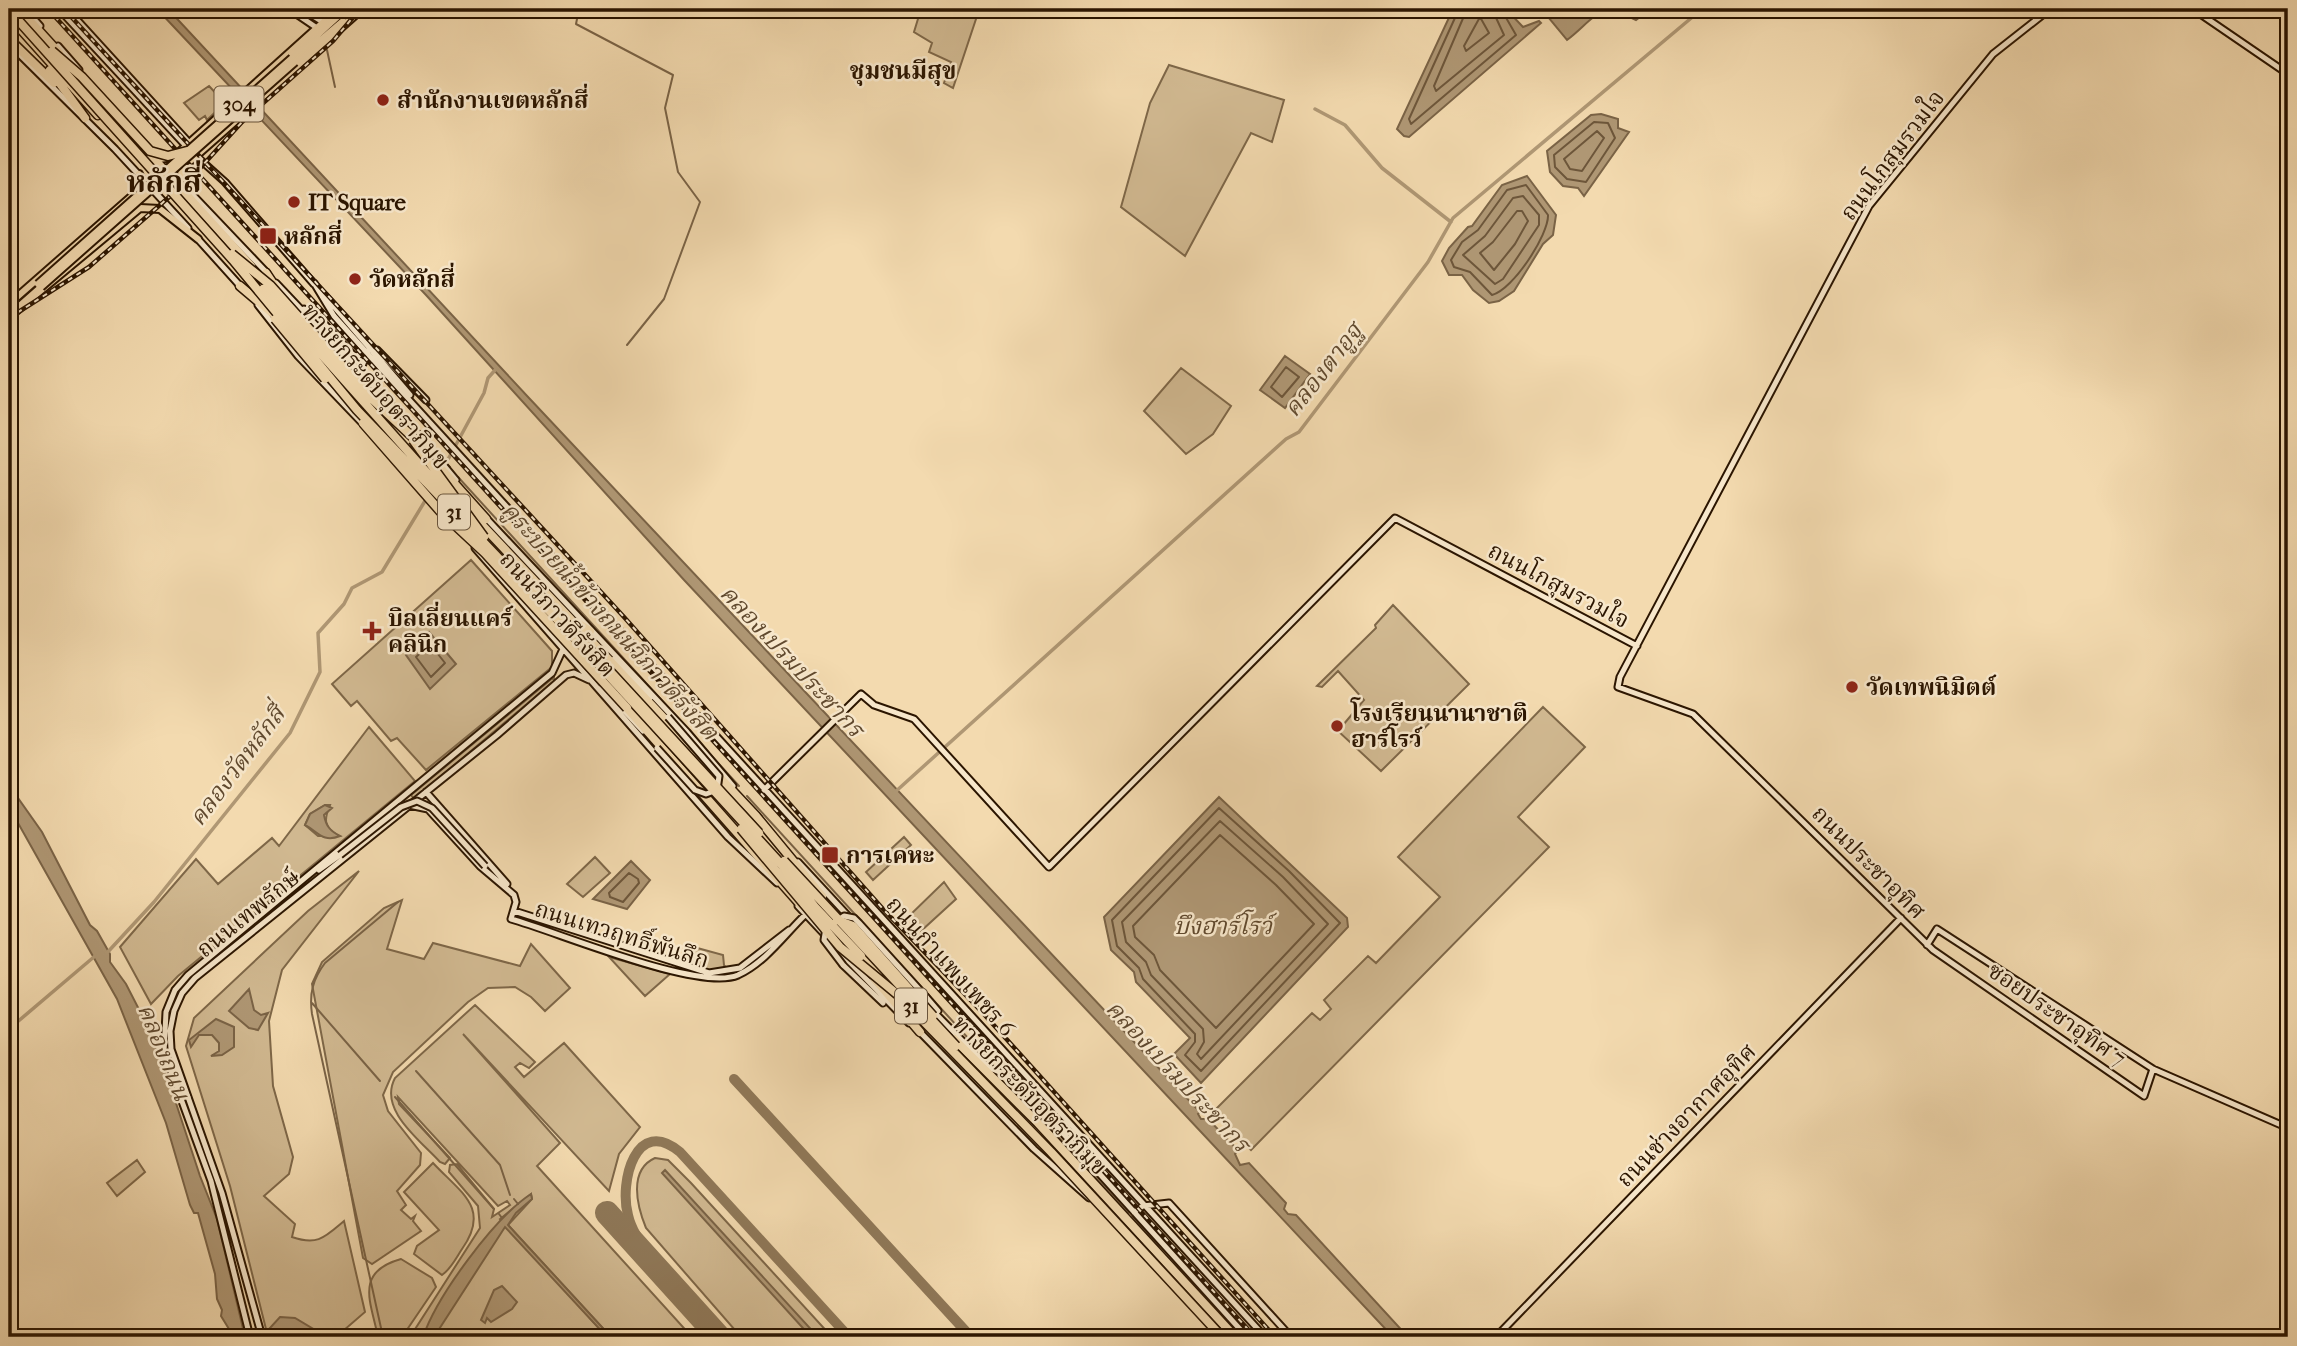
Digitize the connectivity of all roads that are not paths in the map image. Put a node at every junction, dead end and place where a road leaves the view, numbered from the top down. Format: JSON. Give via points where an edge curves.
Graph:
{"nodes":[{"id":1,"x":19,"y":9,"type":"edge"},
{"id":2,"x":63,"y":9,"type":"edge"},
{"id":3,"x":289,"y":9,"type":"edge"},
{"id":4,"x":302,"y":9,"type":"edge"},
{"id":5,"x":338,"y":9,"type":"edge"},
{"id":6,"x":346,"y":9,"type":"edge"},
{"id":7,"x":360,"y":9,"type":"edge"},
{"id":8,"x":2050,"y":9,"type":"edge"},
{"id":9,"x":2193,"y":9,"type":"edge"},
{"id":10,"x":9,"y":16,"type":"edge"},
{"id":11,"x":323,"y":22,"type":"junction"},
{"id":12,"x":9,"y":24,"type":"edge"},
{"id":13,"x":39,"y":26,"type":"joint"},
{"id":14,"x":317,"y":28,"type":"junction"},
{"id":15,"x":9,"y":32,"type":"edge"},
{"id":16,"x":9,"y":41,"type":"edge"},
{"id":17,"x":52,"y":51,"type":"junction"},
{"id":18,"x":293,"y":60,"type":"junction"},
{"id":19,"x":46,"y":74,"type":"junction"},
{"id":20,"x":2288,"y":74,"type":"edge"},
{"id":21,"x":76,"y":106,"type":"junction"},
{"id":22,"x":85,"y":118,"type":"junction"},
{"id":23,"x":198,"y":133,"type":"junction"},
{"id":24,"x":209,"y":144,"type":"junction"},
{"id":25,"x":191,"y":149,"type":"junction"},
{"id":26,"x":159,"y":159,"type":"junction"},
{"id":27,"x":139,"y":174,"type":"junction"},
{"id":28,"x":182,"y":184,"type":"junction"},
{"id":29,"x":133,"y":195,"type":"junction"},
{"id":30,"x":140,"y":208,"type":"junction"},
{"id":31,"x":198,"y":239,"type":"junction"},
{"id":32,"x":231,"y":256,"type":"junction"},
{"id":33,"x":266,"y":273,"type":"junction"},
{"id":34,"x":39,"y":285,"type":"junction"},
{"id":35,"x":240,"y":286,"type":"junction"},
{"id":36,"x":276,"y":288,"type":"junction"},
{"id":37,"x":9,"y":305,"type":"edge"},
{"id":38,"x":288,"y":308,"type":"junction"},
{"id":39,"x":301,"y":308,"type":"junction"},
{"id":40,"x":9,"y":316,"type":"edge"},
{"id":41,"x":285,"y":325,"type":"junction"},
{"id":42,"x":370,"y":354,"type":"junction"},
{"id":43,"x":360,"y":371,"type":"junction"},
{"id":44,"x":313,"y":373,"type":"junction"},
{"id":45,"x":332,"y":380,"type":"junction"},
{"id":46,"x":426,"y":400,"type":"dead end"},
{"id":47,"x":444,"y":468,"type":"junction"},
{"id":48,"x":433,"y":486,"type":"junction"},
{"id":49,"x":486,"y":519,"type":"joint"},
{"id":50,"x":484,"y":537,"type":"junction"},
{"id":51,"x":565,"y":614,"type":"junction"},
{"id":52,"x":590,"y":631,"type":"junction"},
{"id":53,"x":555,"y":640,"type":"junction"},
{"id":54,"x":599,"y":640,"type":"junction"},
{"id":55,"x":1637,"y":646,"type":"junction"},
{"id":56,"x":563,"y":648,"type":"junction"},
{"id":57,"x":552,"y":673,"type":"junction"},
{"id":58,"x":559,"y":681,"type":"junction"},
{"id":59,"x":594,"y":683,"type":"junction"},
{"id":60,"x":648,"y":732,"type":"junction"},
{"id":61,"x":678,"y":756,"type":"junction"},
{"id":62,"x":764,"y":790,"type":"junction"},
{"id":63,"x":426,"y":792,"type":"junction"},
{"id":64,"x":433,"y":803,"type":"junction"},
{"id":65,"x":409,"y":805,"type":"junction"},
{"id":66,"x":428,"y":809,"type":"junction"},
{"id":67,"x":756,"y":816,"type":"junction"},
{"id":68,"x":788,"y":853,"type":"junction"},
{"id":69,"x":310,"y":874,"type":"junction"},
{"id":70,"x":509,"y":887,"type":"junction"},
{"id":71,"x":517,"y":911,"type":"junction"},
{"id":72,"x":806,"y":914,"type":"junction"},
{"id":73,"x":1901,"y":918,"type":"junction"},
{"id":74,"x":834,"y":920,"type":"junction"},
{"id":75,"x":609,"y":942,"type":"junction"},
{"id":76,"x":1927,"y":945,"type":"junction"},
{"id":77,"x":608,"y":953,"type":"junction"},
{"id":78,"x":709,"y":976,"type":"junction"},
{"id":79,"x":894,"y":1011,"type":"junction"},
{"id":80,"x":946,"y":1022,"type":"junction"},
{"id":81,"x":920,"y":1032,"type":"junction"},
{"id":82,"x":956,"y":1046,"type":"junction"},
{"id":83,"x":988,"y":1067,"type":"junction"},
{"id":84,"x":2153,"y":1069,"type":"junction"},
{"id":85,"x":1038,"y":1123,"type":"junction"},
{"id":86,"x":2288,"y":1128,"type":"edge"},
{"id":87,"x":1089,"y":1198,"type":"junction"},
{"id":88,"x":1143,"y":1206,"type":"junction"},
{"id":89,"x":1135,"y":1212,"type":"junction"},
{"id":90,"x":1127,"y":1219,"type":"junction"},
{"id":91,"x":1156,"y":1251,"type":"junction"},
{"id":92,"x":1169,"y":1251,"type":"junction"},
{"id":93,"x":247,"y":1306,"type":"junction"},
{"id":94,"x":255,"y":1337,"type":"edge"},
{"id":95,"x":1220,"y":1337,"type":"edge"},
{"id":96,"x":1232,"y":1337,"type":"edge"},
{"id":97,"x":1247,"y":1337,"type":"edge"},
{"id":98,"x":1265,"y":1337,"type":"edge"},
{"id":99,"x":1291,"y":1337,"type":"edge"},
{"id":100,"x":1496,"y":1337,"type":"edge"}],
"edges":[{"from":1,"to":13,"type":"highway"},
{"from":1,"to":17,"type":"highway","name":"ทางยกระดับอุตราภิมุข","number":"31","bridge":true},
{"from":1,"to":32,"type":"highway","name":"ทางยกระดับอุตราภิมุข","number":"31","bridge":true},
{"from":1,"to":38,"type":"highway","name":"ถนนวิภาวดีรังสิต","number":"31"},
{"from":2,"to":25,"type":"main road","name":"ถนนกำแพงเพชร 6"},
{"from":3,"to":14,"type":"main road"},
{"from":4,"to":11,"type":"main road"},
{"from":5,"to":11,"type":"main road"},
{"from":6,"to":18,"type":"main road","number":"304"},
{"from":7,"to":18,"type":"main road","number":"304"},
{"from":7,"to":24,"type":"main road"},
{"from":8,"to":55,"type":"main road","name":"ถนนโกสุมรวมใจ","via":[[1993,54],[1869,206]]},
{"from":9,"to":20,"type":"main road"},
{"from":10,"to":41,"type":"highway","name":"ถนนวิภาวดีรังสิต","number":"31"},
{"from":11,"to":14,"type":"main road"},
{"from":12,"to":21,"type":"highway"},
{"from":13,"to":26,"type":"main road","number":"31"},
{"from":14,"to":23,"type":"main road"},
{"from":15,"to":19,"type":"highway"},
{"from":16,"to":19,"type":"highway"},
{"from":16,"to":22,"type":"main road","name":"ถนนวิภาวดีรังสิต","number":"31","via":[[50,89]]},
{"from":17,"to":25,"type":"highway","bridge":true,"via":[[150,151],[168,156]]},
{"from":17,"to":32,"type":"highway","name":"ทางยกระดับอุตราภิมุข","number":"31","bridge":true},
{"from":18,"to":25,"type":"main road","number":"304","bridge":true},
{"from":18,"to":34,"type":"main road","number":"304","bridge":true},
{"from":19,"to":21,"type":"highway"},
{"from":21,"to":22,"type":"highway"},
{"from":22,"to":27,"type":"main road","name":"ถนนวิภาวดีรังสิต","number":"31"},
{"from":23,"to":24,"type":"main road","via":[[199,143]]},
{"from":23,"to":25,"type":"main road"},
{"from":24,"to":25,"type":"main road"},
{"from":25,"to":26,"type":"main road","via":[[169,160]]},
{"from":25,"to":28,"type":"main road","via":[[180,172]]},
{"from":25,"to":34,"type":"main road","number":"304","bridge":true},
{"from":25,"to":42,"type":"main road","name":"ถนนกำแพงเพชร 6","via":[[314,284],[334,316]]},
{"from":26,"to":28,"type":"main road","number":"31"},
{"from":27,"to":29,"type":"main road","via":[[141,186]]},
{"from":27,"to":31,"type":"main road","name":"ถนนวิภาวดีรังสิต","number":"31"},
{"from":28,"to":33,"type":"main road","number":"31"},
{"from":29,"to":30,"type":"main road","via":[[141,199]]},
{"from":29,"to":37,"type":"main road"},
{"from":30,"to":31,"type":"main road","via":[[160,209]]},
{"from":30,"to":40,"type":"main road"},
{"from":31,"to":35,"type":"main road","name":"ถนนวิภาวดีรังสิต","number":"31"},
{"from":32,"to":47,"type":"highway","bridge":true,"via":[[270,285],[372,399]]},
{"from":32,"to":50,"type":"highway","name":"ทางยกระดับอุตราภิมุข","number":"31","bridge":true},
{"from":32,"to":60,"type":"highway","bridge":true,"via":[[306,359],[385,451],[520,589]]},
{"from":32,"to":95,"type":"highway","name":"ทางยกระดับอุตราภิมุข","number":"31","bridge":true,"via":[[357,410],[555,617],[721,801],[840,947],[898,995],[1073,1175]]},
{"from":33,"to":36,"type":"highway"},
{"from":33,"to":39,"type":"main road","number":"31"},
{"from":34,"to":37,"type":"main road","number":"304"},
{"from":34,"to":40,"type":"main road","number":"304"},
{"from":35,"to":41,"type":"highway"},
{"from":35,"to":44,"type":"main road","name":"ถนนวิภาวดีรังสิต","number":"31"},
{"from":36,"to":38,"type":"highway"},
{"from":36,"to":50,"type":"highway","bridge":true,"via":[[417,445]]},
{"from":38,"to":48,"type":"highway","name":"ถนนวิภาวดีรังสิต","number":"31"},
{"from":39,"to":42,"type":"main road","via":[[318,317],[355,357]]},
{"from":39,"to":43,"type":"main road","number":"31"},
{"from":41,"to":45,"type":"highway","name":"ถนนวิภาวดีรังสิต","number":"31"},
{"from":42,"to":43,"type":"main road"},
{"from":42,"to":46,"type":"main road","via":[[378,350]]},
{"from":42,"to":62,"type":"main road","name":"ถนนกำแพงเพชร 6"},
{"from":43,"to":47,"type":"main road","number":"31"},
{"from":44,"to":45,"type":"highway"},
{"from":44,"to":48,"type":"main road","name":"ถนนวิภาวดีรังสิต","number":"31"},
{"from":45,"to":48,"type":"highway","name":"ถนนวิภาวดีรังสิต","number":"31"},
{"from":47,"to":49,"type":"highway"},
{"from":48,"to":51,"type":"highway","name":"ถนนวิภาวดีรังสิต","number":"31"},
{"from":48,"to":53,"type":"main road","name":"ถนนวิภาวดีรังสิต","number":"31"},
{"from":48,"to":61,"type":"highway","name":"ถนนวิภาวดีรังสิต","number":"31"},
{"from":49,"to":52,"type":"main road","name":"ถนนวิภาวดีรังสิต","number":"31"},
{"from":50,"to":82,"type":"highway","name":"ทางยกระดับอุตราภิมุข","number":"31","bridge":true},
{"from":51,"to":52,"type":"highway"},
{"from":51,"to":67,"type":"highway","name":"ถนนวิภาวดีรังสิต","number":"31"},
{"from":52,"to":54,"type":"main road","name":"ถนนวิภาวดีรังสิต","number":"31"},
{"from":53,"to":54,"type":"main road","bridge":true,"via":[[695,790],[706,794],[717,790],[719,776]]},
{"from":53,"to":56,"type":"main road","name":"ถนนวิภาวดีรังสิต","number":"31"},
{"from":54,"to":67,"type":"main road","name":"ถนนวิภาวดีรังสิต","number":"31","via":[[687,732]]},
{"from":55,"to":62,"type":"main road","name":"ถนนโกสุมรวมใจ","via":[[1395,518],[1049,867],[914,719],[874,705],[861,694]]},
{"from":55,"to":73,"type":"main road","name":"ถนนประชาอุทิศ","via":[[1618,687],[1693,714]]},
{"from":56,"to":57,"type":"main road","name":"ถนนเทพรักษ์"},
{"from":56,"to":59,"type":"main road","name":"ถนนวิภาวดีรังสิต","number":"31"},
{"from":57,"to":58,"type":"main road"},
{"from":57,"to":69,"type":"main road","name":"ถนนเทพรักษ์"},
{"from":58,"to":59,"type":"main road","via":[[574,673]]},
{"from":58,"to":63,"type":"main road","name":"ถนนเทพรักษ์"},
{"from":59,"to":72,"type":"main road","name":"ถนนวิภาวดีรังสิต","number":"31","via":[[729,837]]},
{"from":60,"to":61,"type":"highway"},
{"from":60,"to":81,"type":"highway","via":[[790,894],[849,951]]},
{"from":61,"to":87,"type":"highway","name":"ถนนวิภาวดีรังสิต","number":"31","via":[[802,884],[947,1049]]},
{"from":62,"to":88,"type":"main road","name":"ถนนกำแพงเพชร 6"},
{"from":63,"to":64,"type":"main road"},
{"from":63,"to":65,"type":"main road","name":"ถนนเทพรักษ์"},
{"from":64,"to":66,"type":"main road","via":[[428,803]]},
{"from":64,"to":70,"type":"main road"},
{"from":65,"to":66,"type":"main road"},
{"from":65,"to":93,"type":"main road","name":"ถนนเทพรักษ์","via":[[195,978],[174,1011],[170,1031],[174,1064],[214,1167]]},
{"from":66,"to":71,"type":"main road","via":[[480,866],[514,895]]},
{"from":67,"to":68,"type":"highway","name":"ถนนวิภาวดีรังสิต","number":"31"},
{"from":68,"to":80,"type":"main road","name":"ถนนวิภาวดีรังสิต","number":"31"},
{"from":68,"to":85,"type":"highway","name":"ถนนวิภาวดีรังสิต","number":"31","via":[[855,933]]},
{"from":69,"to":70,"type":"main road","bridge":true,"via":[[406,803],[417,801],[432,808]]},
{"from":69,"to":93,"type":"main road","name":"ถนนเทพรักษ์","via":[[188,975],[175,990],[164,1021],[167,1067],[208,1168]]},
{"from":70,"to":71,"type":"main road","via":[[519,900]]},
{"from":71,"to":75,"type":"main road","name":"ถนนเทวฤทธิ์พันลึก"},
{"from":71,"to":77,"type":"main road","name":"ถนนเทวฤทธิ์พันลึก","via":[[511,919]]},
{"from":72,"to":78,"type":"main road","name":"ถนนเทวฤทธิ์พันลึก","via":[[750,968]]},
{"from":72,"to":79,"type":"main road","name":"ถนนวิภาวดีรังสิต","number":"31"},
{"from":73,"to":76,"type":"main road","name":"ถนนประชาอุทิศ"},
{"from":73,"to":100,"type":"main road","name":"ถนนช่างอากาศอุทิศ"},
{"from":74,"to":79,"type":"main road","bridge":true,"via":[[826,928],[826,945],[875,998]]},
{"from":74,"to":80,"type":"main road","bridge":true,"via":[[854,918]]},
{"from":74,"to":82,"type":"highway","bridge":true,"via":[[853,926]]},
{"from":75,"to":77,"type":"main road"},
{"from":75,"to":78,"type":"main road","name":"ถนนเทวฤทธิ์พันลึก"},
{"from":76,"to":84,"type":"main road","name":"ถนนประชาอุทิศ","via":[[1937,929]]},
{"from":76,"to":84,"type":"main road","name":"ซอยประชาอุทิศ 7","via":[[2144,1096]]},
{"from":77,"to":78,"type":"main road","name":"ถนนเทวฤทธิ์พันลึก"},
{"from":79,"to":81,"type":"main road","name":"ถนนวิภาวดีรังสิต","number":"31"},
{"from":80,"to":83,"type":"main road","name":"ถนนวิภาวดีรังสิต","number":"31"},
{"from":81,"to":87,"type":"main road","name":"ถนนวิภาวดีรังสิต","number":"31","via":[[1034,1149]]},
{"from":82,"to":96,"type":"highway","name":"ทางยกระดับอุตราภิมุข","number":"31"},
{"from":83,"to":85,"type":"highway","number":"31"},
{"from":83,"to":89,"type":"main road","name":"ถนนวิภาวดีรังสิต","via":[[1013,1078]]},
{"from":84,"to":86,"type":"main road","name":"ถนนประชาอุทิศ"},
{"from":85,"to":90,"type":"highway","name":"ถนนวิภาวดีรังสิต","number":"31"},
{"from":87,"to":95,"type":"highway","name":"ถนนวิภาวดีรังสิต","number":"31"},
{"from":88,"to":89,"type":"main road"},
{"from":88,"to":98,"type":"main road","name":"ถนนกำแพงเพชร 6"},
{"from":88,"to":99,"type":"main road","via":[[1169,1203]]},
{"from":89,"to":90,"type":"highway"},
{"from":89,"to":92,"type":"main road","name":"ถนนวิภาวดีรังสิต"},
{"from":90,"to":91,"type":"highway","name":"ถนนวิภาวดีรังสิต","number":"31"},
{"from":91,"to":92,"type":"highway"},
{"from":91,"to":96,"type":"highway","name":"ถนนวิภาวดีรังสิต","number":"31"},
{"from":92,"to":97,"type":"main road","name":"ถนนวิภาวดีรังสิต"},
{"from":93,"to":94,"type":"main road","name":"ถนนเทพรักษ์"},
{"from":93,"to":94,"type":"main road","name":"ถนนเทพรักษ์"}]}
